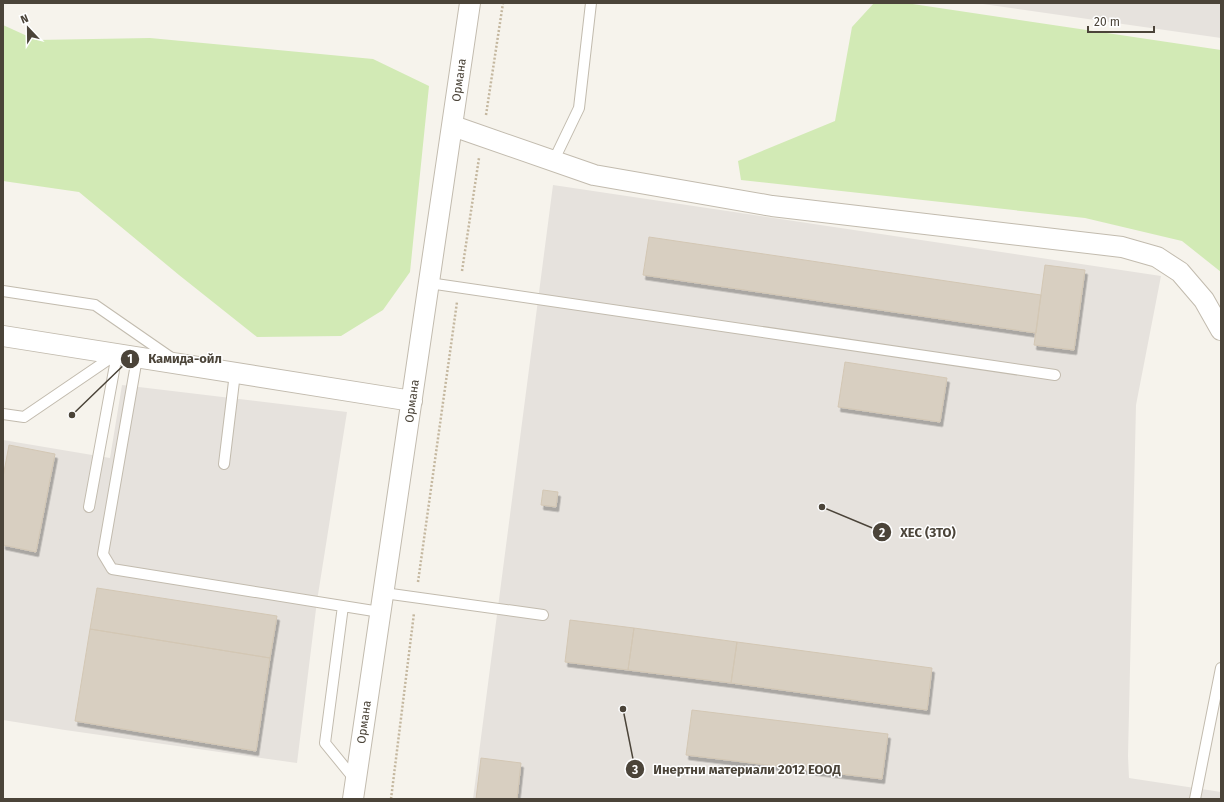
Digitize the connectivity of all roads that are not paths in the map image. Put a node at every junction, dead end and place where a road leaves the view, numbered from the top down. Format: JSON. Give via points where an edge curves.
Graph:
{"nodes":[{"id":1,"x":470,"y":3,"type":"edge"},
{"id":2,"x":591,"y":3,"type":"edge"},
{"id":3,"x":453,"y":126,"type":"junction"},
{"id":4,"x":553,"y":162,"type":"junction"},
{"id":5,"x":429,"y":283,"type":"junction"},
{"id":6,"x":3,"y":292,"type":"edge"},
{"id":7,"x":1221,"y":330,"type":"edge"},
{"id":8,"x":3,"y":336,"type":"edge"},
{"id":9,"x":117,"y":354,"type":"junction"},
{"id":10,"x":137,"y":358,"type":"junction"},
{"id":11,"x":181,"y":364,"type":"junction"},
{"id":12,"x":235,"y":373,"type":"junction"},
{"id":13,"x":1055,"y":375,"type":"dead end"},
{"id":14,"x":412,"y":401,"type":"junction"},
{"id":15,"x":3,"y":414,"type":"edge"},
{"id":16,"x":224,"y":464,"type":"dead end"},
{"id":17,"x":89,"y":507,"type":"dead end"},
{"id":18,"x":382,"y":602,"type":"junction"},
{"id":19,"x":343,"y":606,"type":"junction"},
{"id":20,"x":543,"y":615,"type":"dead end"},
{"id":21,"x":1221,"y":668,"type":"edge"},
{"id":22,"x":354,"y":790,"type":"edge"},
{"id":23,"x":1195,"y":799,"type":"edge"}],
"edges":[{"from":1,"to":3,"type":"street","name":"Ормана"},
{"from":2,"to":4,"type":"lane","via":[[579,108]]},
{"from":3,"to":4,"type":"street"},
{"from":3,"to":5,"type":"street","name":"Ормана"},
{"from":4,"to":7,"type":"street","via":[[594,175],[772,206],[1122,247],[1157,257],[1180,272],[1204,300]]},
{"from":5,"to":13,"type":"lane"},
{"from":5,"to":14,"type":"street","name":"Ормана"},
{"from":6,"to":11,"type":"lane","via":[[95,305]]},
{"from":8,"to":9,"type":"street"},
{"from":9,"to":10,"type":"street"},
{"from":9,"to":15,"type":"lane","via":[[24,417]]},
{"from":9,"to":17,"type":"lane"},
{"from":10,"to":11,"type":"street"},
{"from":10,"to":19,"type":"lane","via":[[103,554],[112,569]]},
{"from":11,"to":12,"type":"street"},
{"from":12,"to":14,"type":"street"},
{"from":12,"to":16,"type":"lane"},
{"from":14,"to":18,"type":"street","name":"Ормана"},
{"from":18,"to":19,"type":"lane"},
{"from":18,"to":20,"type":"lane","via":[[416,598]]},
{"from":18,"to":22,"type":"street","name":"Ормана"},
{"from":19,"to":22,"type":"lane","via":[[325,743]]},
{"from":21,"to":23,"type":"lane"}]}
